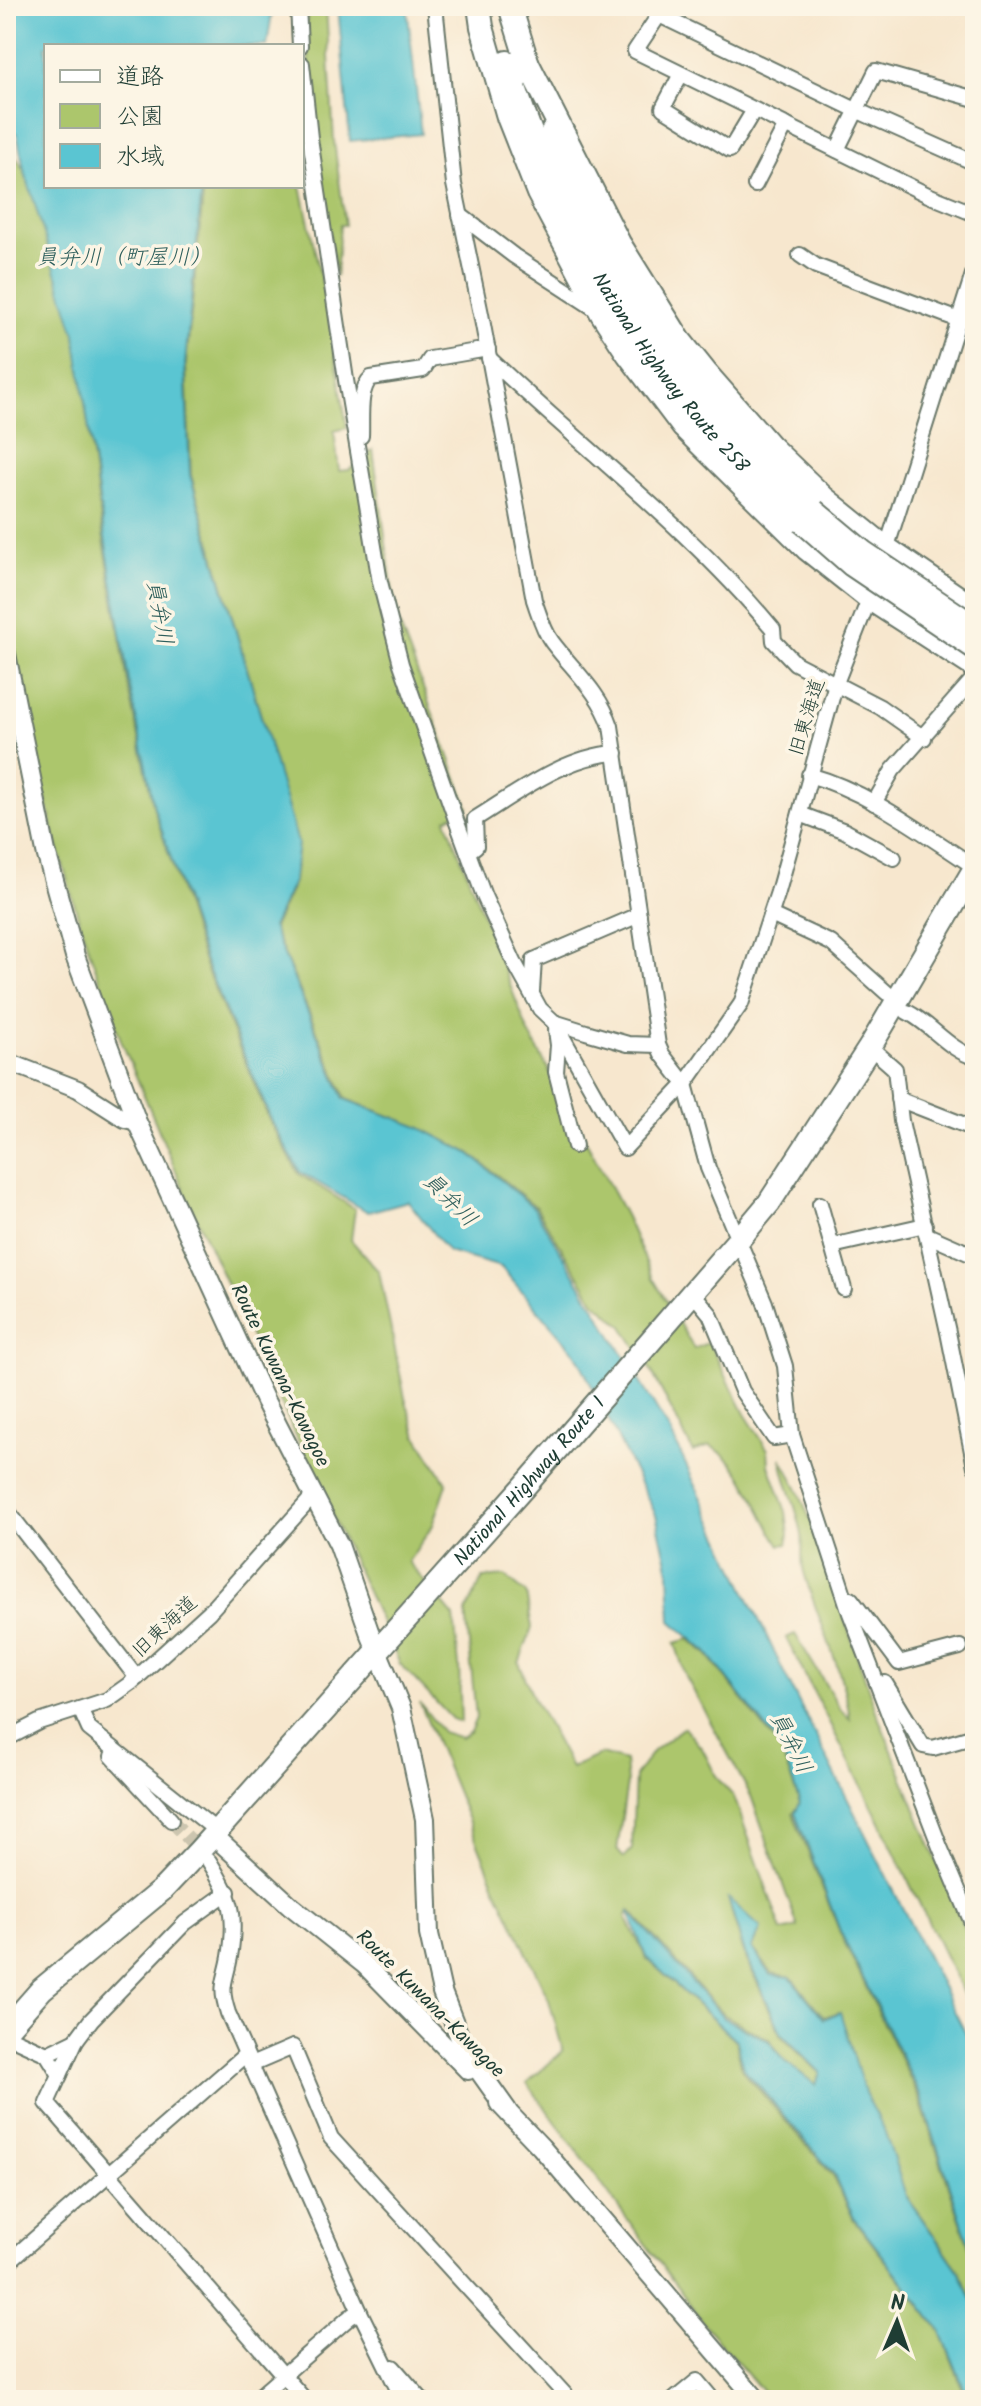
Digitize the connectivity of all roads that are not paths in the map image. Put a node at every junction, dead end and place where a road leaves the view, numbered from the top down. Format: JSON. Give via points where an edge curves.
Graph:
{"nodes":[{"id":1,"x":298,"y":6,"type":"edge"},
{"id":2,"x":435,"y":6,"type":"edge"},
{"id":3,"x":479,"y":6,"type":"edge"},
{"id":4,"x":490,"y":6,"type":"edge"},
{"id":5,"x":510,"y":6,"type":"edge"},
{"id":6,"x":662,"y":11,"type":"edge"},
{"id":7,"x":300,"y":44,"type":"edge"},
{"id":8,"x":527,"y":62,"type":"junction"},
{"id":9,"x":681,"y":74,"type":"junction"},
{"id":10,"x":304,"y":82,"type":"edge"},
{"id":11,"x":975,"y":99,"type":"edge"},
{"id":12,"x":754,"y":110,"type":"junction"},
{"id":13,"x":856,"y":110,"type":"junction"},
{"id":14,"x":786,"y":125,"type":"junction"},
{"id":15,"x":837,"y":150,"type":"junction"},
{"id":16,"x":975,"y":163,"type":"edge"},
{"id":17,"x":755,"y":185,"type":"dead end"},
{"id":18,"x":975,"y":214,"type":"edge"},
{"id":19,"x":460,"y":215,"type":"junction"},
{"id":20,"x":800,"y":255,"type":"dead end"},
{"id":21,"x":975,"y":268,"type":"edge"},
{"id":22,"x":602,"y":314,"type":"junction"},
{"id":23,"x":959,"y":320,"type":"junction"},
{"id":24,"x":488,"y":353,"type":"junction"},
{"id":25,"x":359,"y":458,"type":"junction"},
{"id":26,"x":809,"y":517,"type":"junction"},
{"id":27,"x":886,"y":548,"type":"junction"},
{"id":28,"x":870,"y":599,"type":"junction"},
{"id":29,"x":975,"y":609,"type":"edge"},
{"id":30,"x":975,"y":627,"type":"edge"},
{"id":31,"x":975,"y":648,"type":"edge"},
{"id":32,"x":6,"y":654,"type":"edge"},
{"id":33,"x":975,"y":667,"type":"edge"},
{"id":34,"x":975,"y":677,"type":"edge"},
{"id":35,"x":836,"y":683,"type":"junction"},
{"id":36,"x":924,"y":738,"type":"junction"},
{"id":37,"x":616,"y":753,"type":"junction"},
{"id":38,"x":809,"y":775,"type":"junction"},
{"id":39,"x":874,"y":803,"type":"junction"},
{"id":40,"x":800,"y":814,"type":"junction"},
{"id":41,"x":468,"y":852,"type":"junction"},
{"id":42,"x":894,"y":858,"type":"dead end"},
{"id":43,"x":975,"y":867,"type":"edge"},
{"id":44,"x":639,"y":915,"type":"junction"},
{"id":45,"x":771,"y":915,"type":"junction"},
{"id":46,"x":531,"y":991,"type":"junction"},
{"id":47,"x":887,"y":993,"type":"dead end"},
{"id":48,"x":907,"y":1012,"type":"dead end"},
{"id":49,"x":554,"y":1022,"type":"junction"},
{"id":50,"x":658,"y":1045,"type":"junction"},
{"id":51,"x":870,"y":1047,"type":"junction"},
{"id":52,"x":975,"y":1057,"type":"edge"},
{"id":53,"x":6,"y":1061,"type":"edge"},
{"id":54,"x":685,"y":1084,"type":"junction"},
{"id":55,"x":898,"y":1099,"type":"junction"},
{"id":56,"x":137,"y":1122,"type":"junction"},
{"id":57,"x":975,"y":1129,"type":"edge"},
{"id":58,"x":575,"y":1146,"type":"dead end"},
{"id":59,"x":820,"y":1204,"type":"dead end"},
{"id":60,"x":926,"y":1230,"type":"junction"},
{"id":61,"x":739,"y":1239,"type":"junction"},
{"id":62,"x":832,"y":1246,"type":"junction"},
{"id":63,"x":975,"y":1256,"type":"edge"},
{"id":64,"x":844,"y":1289,"type":"dead end"},
{"id":65,"x":688,"y":1298,"type":"junction"},
{"id":66,"x":792,"y":1435,"type":"junction"},
{"id":67,"x":975,"y":1466,"type":"edge"},
{"id":68,"x":315,"y":1494,"type":"junction"},
{"id":69,"x":6,"y":1509,"type":"edge"},
{"id":70,"x":846,"y":1592,"type":"junction"},
{"id":71,"x":861,"y":1641,"type":"junction"},
{"id":72,"x":960,"y":1647,"type":"dead end"},
{"id":73,"x":378,"y":1651,"type":"junction"},
{"id":74,"x":137,"y":1678,"type":"junction"},
{"id":75,"x":80,"y":1709,"type":"junction"},
{"id":76,"x":89,"y":1729,"type":"junction"},
{"id":77,"x":975,"y":1736,"type":"edge"},
{"id":78,"x":6,"y":1739,"type":"edge"},
{"id":79,"x":171,"y":1820,"type":"tunnel mouth"},
{"id":80,"x":215,"y":1833,"type":"junction"},
{"id":81,"x":209,"y":1861,"type":"tunnel mouth"},
{"id":82,"x":228,"y":1892,"type":"junction"},
{"id":83,"x":975,"y":1930,"type":"edge"},
{"id":84,"x":6,"y":2031,"type":"edge"},
{"id":85,"x":76,"y":2040,"type":"junction"},
{"id":86,"x":47,"y":2054,"type":"junction"},
{"id":87,"x":248,"y":2060,"type":"junction"},
{"id":88,"x":60,"y":2075,"type":"junction"},
{"id":89,"x":507,"y":2110,"type":"junction"},
{"id":90,"x":108,"y":2174,"type":"junction"},
{"id":91,"x":6,"y":2264,"type":"edge"},
{"id":92,"x":360,"y":2312,"type":"junction"},
{"id":93,"x":380,"y":2351,"type":"junction"},
{"id":94,"x":283,"y":2375,"type":"junction"},
{"id":95,"x":255,"y":2400,"type":"edge"},
{"id":96,"x":305,"y":2400,"type":"edge"},
{"id":97,"x":403,"y":2400,"type":"edge"},
{"id":98,"x":422,"y":2400,"type":"edge"},
{"id":99,"x":570,"y":2400,"type":"edge"},
{"id":100,"x":674,"y":2400,"type":"edge"},
{"id":101,"x":713,"y":2400,"type":"edge"},
{"id":102,"x":757,"y":2400,"type":"edge"}],
"edges":[{"from":1,"to":7,"type":"street"},
{"from":2,"to":19,"type":"street"},
{"from":3,"to":22,"type":"highway","via":[[508,117],[538,193]]},
{"from":4,"to":26,"type":"highway","name":"National Highway Route 258","via":[[509,71],[566,215],[615,304],[686,403],[774,498]]},
{"from":5,"to":8,"type":"highway","name":"National Highway Route 258"},
{"from":6,"to":9,"type":"street","via":[[635,51]]},
{"from":6,"to":13,"type":"street"},
{"from":8,"to":26,"type":"highway","name":"National Highway Route 258","via":[[564,167],[608,256],[702,395]]},
{"from":8,"to":27,"type":"highway","via":[[619,243],[679,339],[770,446]]},
{"from":9,"to":12,"type":"street"},
{"from":9,"to":12,"type":"street","via":[[663,108],[730,150]]},
{"from":10,"to":25,"type":"street"},
{"from":11,"to":13,"type":"street","via":[[876,71]]},
{"from":12,"to":14,"type":"street"},
{"from":13,"to":15,"type":"street"},
{"from":13,"to":16,"type":"street"},
{"from":14,"to":15,"type":"street"},
{"from":14,"to":17,"type":"street"},
{"from":15,"to":18,"type":"street"},
{"from":19,"to":22,"type":"street"},
{"from":19,"to":24,"type":"street"},
{"from":20,"to":23,"type":"street","via":[[816,266]]},
{"from":21,"to":23,"type":"street","name":"旧東海道"},
{"from":22,"to":28,"type":"highway","via":[[683,427],[807,549]]},
{"from":23,"to":27,"type":"street","name":"旧東海道"},
{"from":24,"to":25,"type":"street","via":[[430,359],[423,370],[371,378]]},
{"from":24,"to":35,"type":"street","via":[[708,558],[773,629],[774,641],[795,663]]},
{"from":24,"to":37,"type":"street","via":[[541,621],[601,704]]},
{"from":25,"to":41,"type":"street","via":[[380,582],[401,664]]},
{"from":26,"to":30,"type":"highway","name":"National Highway Route 258","bridge":true},
{"from":26,"to":31,"type":"highway","name":"National Highway Route 258","bridge":true,"via":[[852,565]]},
{"from":27,"to":28,"type":"street","name":"旧東海道"},
{"from":27,"to":29,"type":"highway"},
{"from":28,"to":33,"type":"highway"},
{"from":28,"to":35,"type":"street","name":"旧東海道"},
{"from":32,"to":56,"type":"main road","name":"Route Kuwana-Kawagoe","via":[[46,852],[75,956]]},
{"from":34,"to":36,"type":"street"},
{"from":35,"to":36,"type":"street"},
{"from":35,"to":38,"type":"street","name":"旧東海道"},
{"from":36,"to":39,"type":"street","via":[[893,770]]},
{"from":37,"to":41,"type":"street","via":[[599,754],[544,777],[475,819],[476,846]]},
{"from":37,"to":44,"type":"street"},
{"from":38,"to":39,"type":"street"},
{"from":38,"to":40,"type":"street","name":"旧東海道"},
{"from":39,"to":43,"type":"street"},
{"from":40,"to":42,"type":"street"},
{"from":40,"to":45,"type":"street","name":"旧東海道"},
{"from":41,"to":46,"type":"street"},
{"from":43,"to":51,"type":"highway","name":"National Highway Route 1"},
{"from":44,"to":46,"type":"street","via":[[534,960]]},
{"from":44,"to":50,"type":"street"},
{"from":45,"to":47,"type":"street","via":[[831,943]]},
{"from":45,"to":54,"type":"street","name":"旧東海道","via":[[741,1004]]},
{"from":46,"to":49,"type":"street"},
{"from":48,"to":52,"type":"street"},
{"from":49,"to":50,"type":"street","via":[[628,1044]]},
{"from":49,"to":54,"type":"street","name":"旧東海道","via":[[625,1148]]},
{"from":49,"to":58,"type":"street","via":[[556,1072]]},
{"from":50,"to":54,"type":"street"},
{"from":51,"to":55,"type":"street","via":[[895,1069]]},
{"from":51,"to":61,"type":"highway","name":"National Highway Route 1","via":[[769,1203]]},
{"from":53,"to":56,"type":"street","via":[[78,1089]]},
{"from":54,"to":61,"type":"street","via":[[708,1168]]},
{"from":55,"to":57,"type":"street"},
{"from":55,"to":60,"type":"street"},
{"from":56,"to":68,"type":"main road","name":"Route Kuwana-Kawagoe","via":[[265,1401]]},
{"from":59,"to":62,"type":"street"},
{"from":60,"to":62,"type":"street"},
{"from":60,"to":63,"type":"street"},
{"from":60,"to":67,"type":"street"},
{"from":61,"to":65,"type":"highway","name":"National Highway Route 1"},
{"from":61,"to":66,"type":"street","via":[[785,1366]]},
{"from":62,"to":64,"type":"street"},
{"from":65,"to":66,"type":"street","via":[[710,1314],[742,1391],[774,1438]]},
{"from":65,"to":73,"type":"highway","name":"National Highway Route 1"},
{"from":66,"to":70,"type":"street"},
{"from":68,"to":73,"type":"main road","name":"Route Kuwana-Kawagoe"},
{"from":68,"to":74,"type":"street","name":"旧東海道","via":[[209,1612]]},
{"from":69,"to":74,"type":"street"},
{"from":70,"to":71,"type":"street"},
{"from":70,"to":72,"type":"street","via":[[899,1663]]},
{"from":71,"to":77,"type":"street","via":[[923,1746]]},
{"from":71,"to":83,"type":"street"},
{"from":73,"to":80,"type":"highway","name":"National Highway Route 1"},
{"from":73,"to":89,"type":"main road","name":"Route Kuwana-Kawagoe","via":[[401,1708],[425,1819],[432,1955],[465,2051]]},
{"from":74,"to":75,"type":"street","name":"旧東海道","via":[[107,1700]]},
{"from":75,"to":76,"type":"street"},
{"from":75,"to":78,"type":"street","name":"旧東海道"},
{"from":76,"to":79,"type":"street"},
{"from":76,"to":80,"type":"street"},
{"from":80,"to":84,"type":"highway","name":"National Highway Route 1","via":[[162,1890],[42,1989]]},
{"from":80,"to":89,"type":"main road","name":"Route Kuwana-Kawagoe","via":[[291,1906],[365,1965]]},
{"from":81,"to":82,"type":"street"},
{"from":82,"to":85,"type":"street","via":[[185,1923]]},
{"from":82,"to":87,"type":"street","via":[[234,1916],[221,1990]]},
{"from":84,"to":86,"type":"street"},
{"from":85,"to":86,"type":"street"},
{"from":85,"to":88,"type":"street"},
{"from":86,"to":88,"type":"street"},
{"from":87,"to":90,"type":"street"},
{"from":87,"to":92,"type":"street"},
{"from":87,"to":99,"type":"street","via":[[293,2047],[331,2138]]},
{"from":88,"to":90,"type":"street","via":[[47,2103]]},
{"from":89,"to":102,"type":"main road","name":"Route Kuwana-Kawagoe"},
{"from":90,"to":91,"type":"street"},
{"from":90,"to":94,"type":"street"},
{"from":92,"to":93,"type":"street"},
{"from":92,"to":94,"type":"street"},
{"from":93,"to":97,"type":"street"},
{"from":93,"to":98,"type":"street"},
{"from":94,"to":95,"type":"street"},
{"from":94,"to":96,"type":"street"},
{"from":100,"to":101,"type":"street","via":[[697,2381]]}]}
